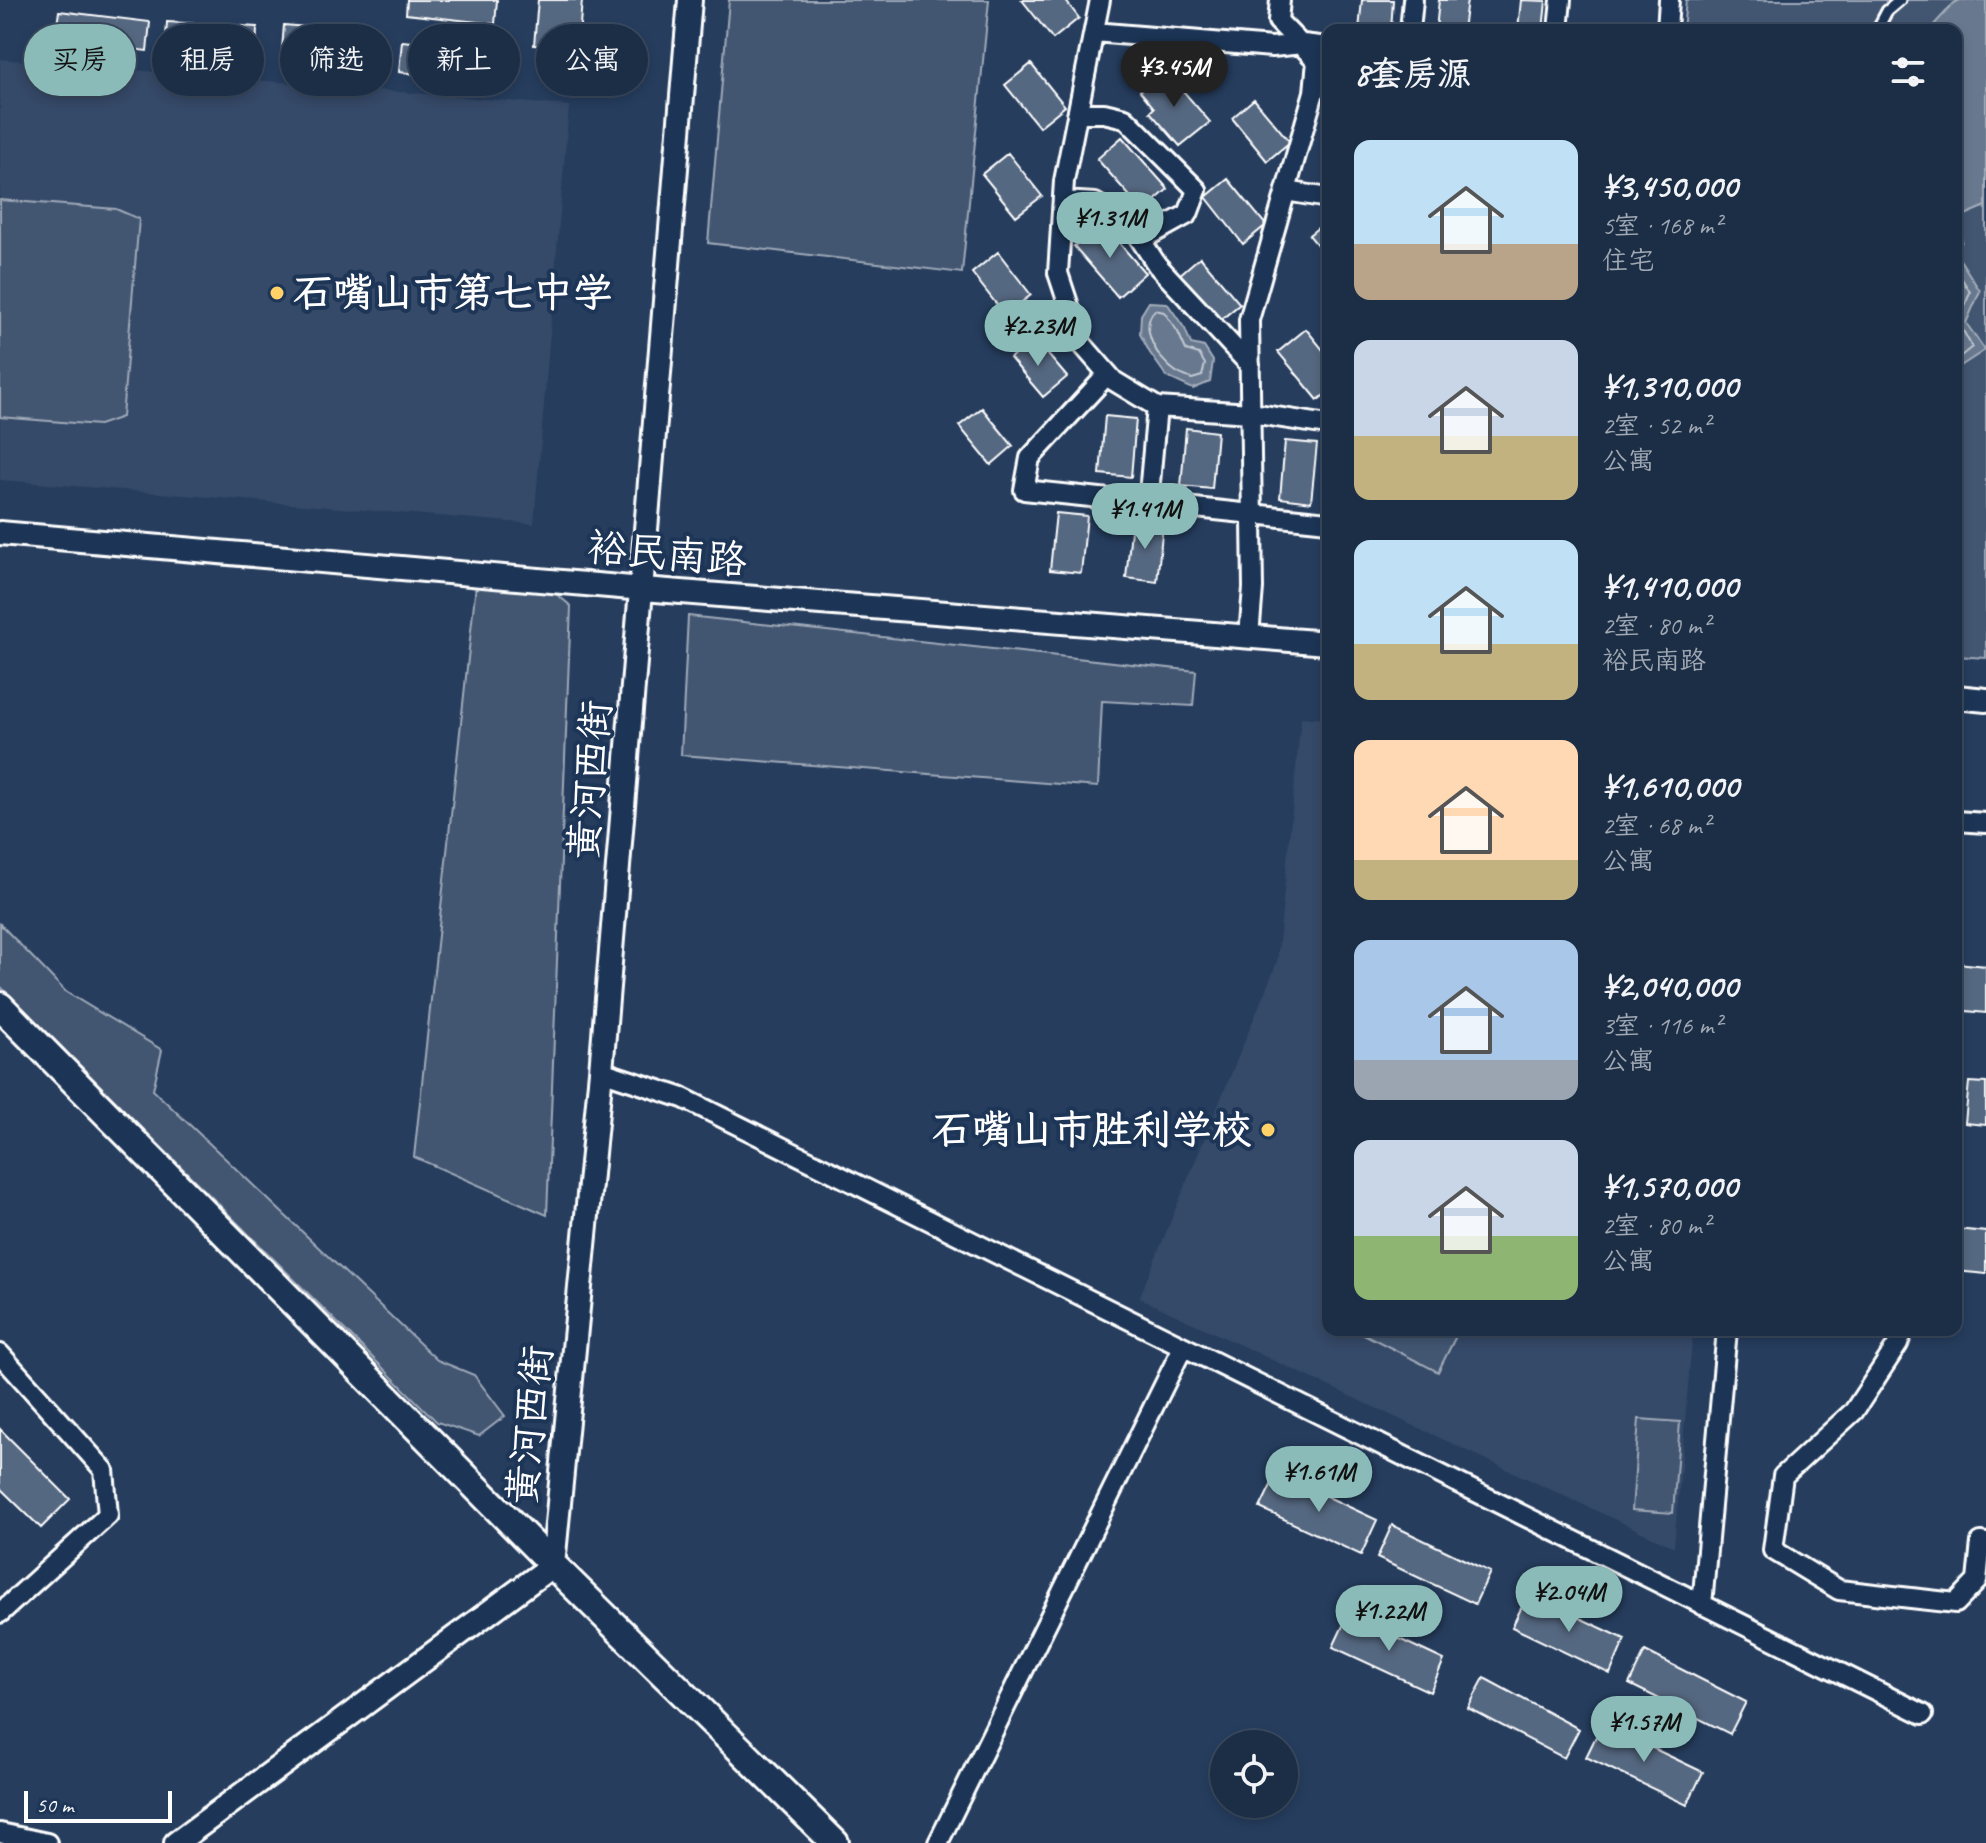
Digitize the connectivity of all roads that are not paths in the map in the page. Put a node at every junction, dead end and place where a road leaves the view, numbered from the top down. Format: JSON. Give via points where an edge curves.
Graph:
{"nodes":[{"id":1,"x":690,"y":0,"type":"edge"},
{"id":2,"x":1100,"y":0,"type":"edge"},
{"id":3,"x":1280,"y":0,"type":"edge"},
{"id":4,"x":1413,"y":0,"type":"edge"},
{"id":5,"x":1561,"y":0,"type":"edge"},
{"id":6,"x":1669,"y":0,"type":"edge"},
{"id":7,"x":1900,"y":0,"type":"edge"},
{"id":8,"x":1411,"y":24,"type":"edge"},
{"id":9,"x":1559,"y":24,"type":"edge"},
{"id":10,"x":1667,"y":24,"type":"edge"},
{"id":11,"x":1880,"y":24,"type":"edge"},
{"id":12,"x":1094,"y":32,"type":"junction"},
{"id":13,"x":1303,"y":44,"type":"junction"},
{"id":14,"x":1322,"y":46,"type":"edge"},
{"id":15,"x":1320,"y":102,"type":"edge"},
{"id":16,"x":1078,"y":113,"type":"junction"},
{"id":17,"x":1286,"y":191,"type":"junction"},
{"id":18,"x":1322,"y":197,"type":"edge"},
{"id":19,"x":1063,"y":201,"type":"junction"},
{"id":20,"x":1141,"y":240,"type":"junction"},
{"id":21,"x":1250,"y":365,"type":"junction"},
{"id":22,"x":1108,"y":374,"type":"junction"},
{"id":23,"x":1157,"y":407,"type":"junction"},
{"id":24,"x":1251,"y":413,"type":"junction"},
{"id":25,"x":1322,"y":424,"type":"edge"},
{"id":26,"x":1148,"y":504,"type":"junction"},
{"id":27,"x":1252,"y":516,"type":"junction"},
{"id":28,"x":1322,"y":521,"type":"edge"},
{"id":29,"x":0,"y":533,"type":"edge"},
{"id":30,"x":643,"y":589,"type":"junction"},
{"id":31,"x":1249,"y":636,"type":"junction"},
{"id":32,"x":1322,"y":642,"type":"edge"},
{"id":33,"x":1962,"y":698,"type":"edge"},
{"id":34,"x":1986,"y":700,"type":"edge"},
{"id":35,"x":1962,"y":821,"type":"edge"},
{"id":36,"x":1986,"y":823,"type":"edge"},
{"id":37,"x":0,"y":1006,"type":"edge"},
{"id":38,"x":601,"y":1071,"type":"junction"},
{"id":39,"x":1726,"y":1336,"type":"edge"},
{"id":40,"x":1901,"y":1336,"type":"edge"},
{"id":41,"x":1183,"y":1347,"type":"junction"},
{"id":42,"x":2,"y":1362,"type":"edge"},
{"id":43,"x":1986,"y":1543,"type":"edge"},
{"id":44,"x":553,"y":1565,"type":"junction"},
{"id":45,"x":1702,"y":1605,"type":"junction"},
{"id":46,"x":0,"y":1613,"type":"edge"},
{"id":47,"x":1923,"y":1714,"type":"dead end"},
{"id":48,"x":0,"y":1833,"type":"edge"},
{"id":49,"x":47,"y":1843,"type":"edge"},
{"id":50,"x":176,"y":1843,"type":"edge"},
{"id":51,"x":835,"y":1843,"type":"edge"},
{"id":52,"x":938,"y":1843,"type":"edge"}],
"edges":[{"from":1,"to":30,"type":"street","name":"黄河西街"},
{"from":2,"to":12,"type":"street"},
{"from":3,"to":13,"type":"street","via":[[1278,21]]},
{"from":4,"to":8,"type":"street"},
{"from":5,"to":9,"type":"street"},
{"from":6,"to":10,"type":"street"},
{"from":7,"to":11,"type":"lane"},
{"from":12,"to":13,"type":"street","via":[[1272,47]]},
{"from":12,"to":16,"type":"street"},
{"from":13,"to":14,"type":"street"},
{"from":13,"to":15,"type":"street","via":[[1317,61]]},
{"from":15,"to":17,"type":"street"},
{"from":16,"to":19,"type":"street"},
{"from":16,"to":20,"type":"street","via":[[1125,118],[1197,190],[1188,214]]},
{"from":17,"to":18,"type":"street"},
{"from":17,"to":21,"type":"street","via":[[1249,320]]},
{"from":19,"to":20,"type":"street","via":[[1095,203],[1131,225]]},
{"from":19,"to":22,"type":"street","via":[[1058,273],[1081,343]]},
{"from":20,"to":21,"type":"street","via":[[1157,265]]},
{"from":21,"to":24,"type":"street"},
{"from":22,"to":23,"type":"street"},
{"from":22,"to":26,"type":"street","via":[[1030,458],[1024,490]]},
{"from":23,"to":24,"type":"street"},
{"from":23,"to":26,"type":"street"},
{"from":24,"to":25,"type":"street"},
{"from":24,"to":27,"type":"street"},
{"from":26,"to":27,"type":"street"},
{"from":27,"to":28,"type":"street"},
{"from":27,"to":31,"type":"street"},
{"from":29,"to":30,"type":"street","name":"裕民南路"},
{"from":30,"to":31,"type":"street","name":"裕民南路"},
{"from":30,"to":38,"type":"street","name":"黄河西街"},
{"from":31,"to":32,"type":"street","name":"裕民南路"},
{"from":33,"to":34,"type":"street"},
{"from":35,"to":36,"type":"street"},
{"from":37,"to":44,"type":"main road"},
{"from":38,"to":41,"type":"street","via":[[683,1098]]},
{"from":38,"to":44,"type":"street","name":"黄河西街"},
{"from":39,"to":45,"type":"street"},
{"from":40,"to":43,"type":"street","via":[[1854,1411],[1783,1476],[1773,1550],[1839,1590],[1956,1603],[1977,1581],[1981,1542]]},
{"from":41,"to":45,"type":"street"},
{"from":41,"to":52,"type":"street"},
{"from":42,"to":46,"type":"street","via":[[104,1470],[108,1515]]},
{"from":44,"to":50,"type":"street"},
{"from":44,"to":51,"type":"main road"},
{"from":45,"to":47,"type":"street"},
{"from":48,"to":49,"type":"street"}]}
